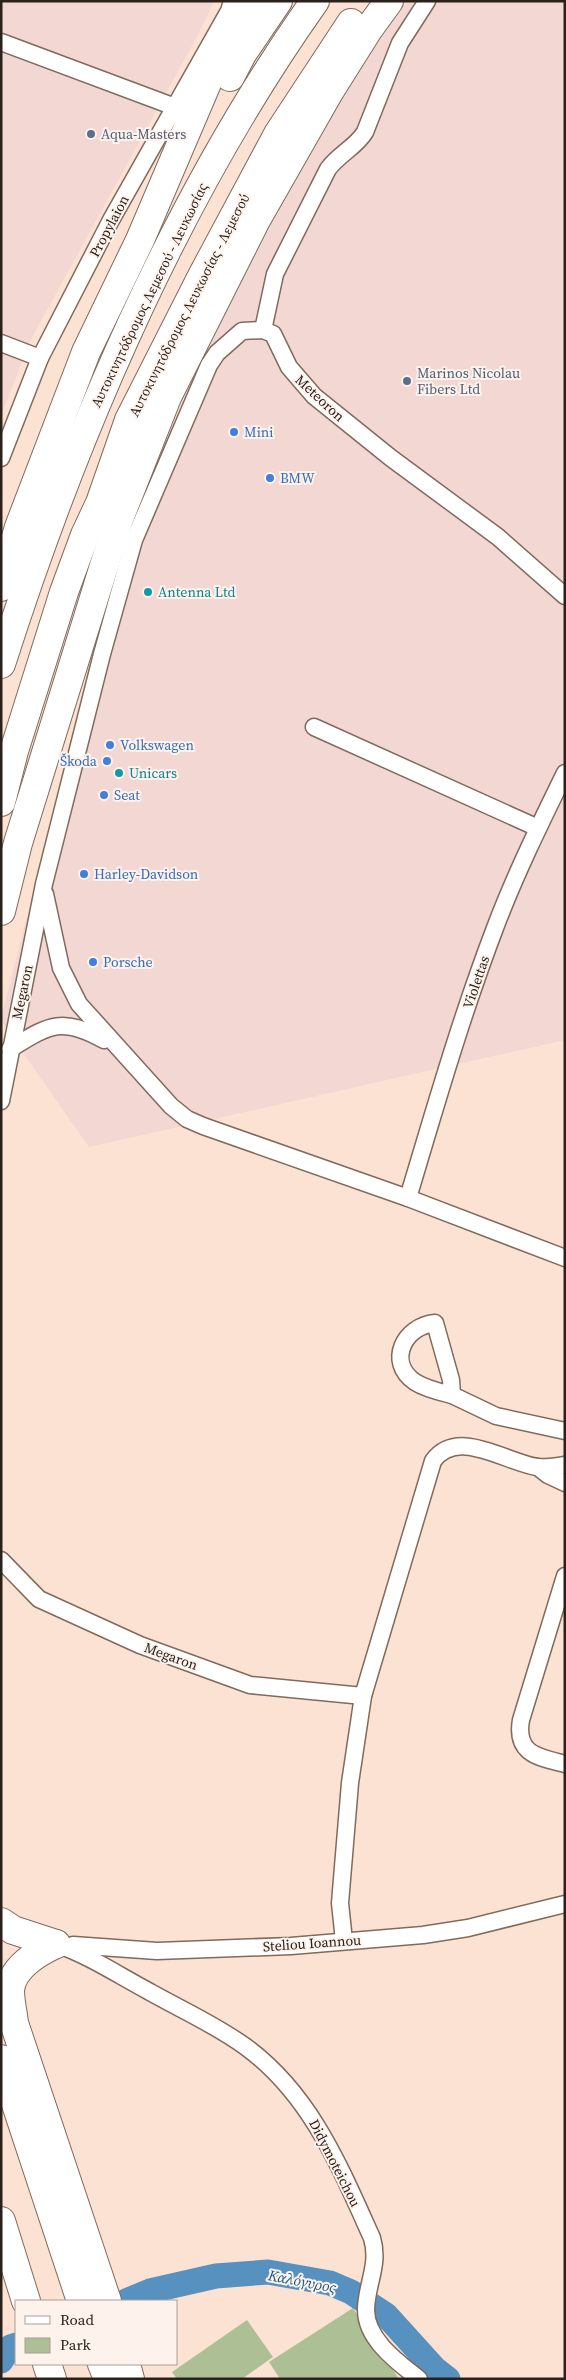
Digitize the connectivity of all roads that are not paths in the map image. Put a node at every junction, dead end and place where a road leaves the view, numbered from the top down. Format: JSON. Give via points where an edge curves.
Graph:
{"nodes":[{"id":1,"x":232,"y":1,"type":"edge"},
{"id":2,"x":250,"y":1,"type":"edge"},
{"id":3,"x":278,"y":1,"type":"edge"},
{"id":4,"x":315,"y":1,"type":"edge"},
{"id":5,"x":368,"y":1,"type":"edge"},
{"id":6,"x":389,"y":1,"type":"edge"},
{"id":7,"x":427,"y":1,"type":"edge"},
{"id":8,"x":1,"y":42,"type":"edge"},
{"id":9,"x":175,"y":107,"type":"junction"},
{"id":10,"x":140,"y":240,"type":"junction"},
{"id":11,"x":264,"y":330,"type":"junction"},
{"id":12,"x":1,"y":343,"type":"edge"},
{"id":13,"x":40,"y":358,"type":"junction"},
{"id":14,"x":1,"y":458,"type":"edge"},
{"id":15,"x":98,"y":582,"type":"junction"},
{"id":16,"x":1,"y":587,"type":"edge"},
{"id":17,"x":565,"y":596,"type":"edge"},
{"id":18,"x":1,"y":664,"type":"edge"},
{"id":19,"x":314,"y":728,"type":"dead end"},
{"id":20,"x":565,"y":773,"type":"edge"},
{"id":21,"x":1,"y":802,"type":"edge"},
{"id":22,"x":538,"y":828,"type":"junction"},
{"id":23,"x":1,"y":844,"type":"edge"},
{"id":24,"x":44,"y":884,"type":"junction"},
{"id":25,"x":1,"y":912,"type":"edge"},
{"id":26,"x":115,"y":1046,"type":"junction"},
{"id":27,"x":10,"y":1049,"type":"junction"},
{"id":28,"x":1,"y":1101,"type":"edge"},
{"id":29,"x":408,"y":1198,"type":"junction"},
{"id":30,"x":565,"y":1258,"type":"edge"},
{"id":31,"x":452,"y":1395,"type":"dead end"},
{"id":32,"x":565,"y":1431,"type":"edge"},
{"id":33,"x":565,"y":1465,"type":"edge"},
{"id":34,"x":538,"y":1467,"type":"junction"},
{"id":35,"x":565,"y":1483,"type":"edge"},
{"id":36,"x":1,"y":1560,"type":"edge"},
{"id":37,"x":565,"y":1576,"type":"edge"},
{"id":38,"x":363,"y":1696,"type":"junction"},
{"id":39,"x":565,"y":1764,"type":"edge"},
{"id":40,"x":565,"y":1904,"type":"edge"},
{"id":41,"x":1,"y":1922,"type":"edge"},
{"id":42,"x":344,"y":1941,"type":"junction"},
{"id":43,"x":56,"y":1944,"type":"junction"},
{"id":44,"x":1,"y":2059,"type":"edge"},
{"id":45,"x":1,"y":2221,"type":"edge"},
{"id":46,"x":1,"y":2278,"type":"edge"},
{"id":47,"x":104,"y":2292,"type":"edge"},
{"id":48,"x":26,"y":2300,"type":"edge"},
{"id":49,"x":81,"y":2300,"type":"edge"},
{"id":50,"x":15,"y":2318,"type":"edge"},
{"id":51,"x":32,"y":2365,"type":"edge"},
{"id":52,"x":47,"y":2365,"type":"edge"},
{"id":53,"x":102,"y":2365,"type":"edge"},
{"id":54,"x":126,"y":2365,"type":"edge"},
{"id":55,"x":37,"y":2379,"type":"edge"},
{"id":56,"x":52,"y":2379,"type":"edge"},
{"id":57,"x":108,"y":2379,"type":"edge"},
{"id":58,"x":130,"y":2379,"type":"edge"},
{"id":59,"x":419,"y":2379,"type":"edge"}],
"edges":[{"from":1,"to":9,"type":"street","name":"Propylaion"},
{"from":2,"to":10,"type":"highway","via":[[210,76]]},
{"from":3,"to":10,"type":"highway","via":[[242,54]]},
{"from":4,"to":18,"type":"highway","name":"Αυτοκινητόδρομος Λεμεσού - Λευκωσίας","via":[[211,168],[97,399],[27,584]]},
{"from":5,"to":21,"type":"highway","name":"Αυτοκινητόδρομος Λευκωσίας - Λεμεσού","via":[[278,134],[130,420],[64,592]]},
{"from":6,"to":15,"type":"highway","via":[[329,92],[222,287],[148,441]]},
{"from":7,"to":11,"type":"street","via":[[400,44],[365,132],[328,169],[278,266],[270,290]]},
{"from":8,"to":9,"type":"street"},
{"from":9,"to":13,"type":"street","name":"Propylaion","via":[[111,220]]},
{"from":10,"to":16,"type":"highway","via":[[64,404],[18,527]]},
{"from":11,"to":17,"type":"street","name":"Meteoron","via":[[276,337],[289,367],[314,396],[498,537]]},
{"from":11,"to":24,"type":"street","name":"Megaron","via":[[242,331],[217,353],[134,540]]},
{"from":12,"to":13,"type":"street"},
{"from":13,"to":14,"type":"street","name":"Propylaion"},
{"from":15,"to":23,"type":"highway","via":[[49,705]]},
{"from":15,"to":25,"type":"highway","via":[[18,843]]},
{"from":19,"to":22,"type":"street"},
{"from":20,"to":22,"type":"street","name":"Violettas"},
{"from":22,"to":29,"type":"street","name":"Violettas","via":[[495,928],[451,1055]]},
{"from":24,"to":26,"type":"street","via":[[54,945],[66,980],[79,1004]]},
{"from":24,"to":27,"type":"street","name":"Megaron"},
{"from":26,"to":27,"type":"street","via":[[84,1029],[60,1025],[39,1032]]},
{"from":26,"to":29,"type":"street","via":[[187,1120]]},
{"from":27,"to":28,"type":"street","name":"Megaron"},
{"from":29,"to":30,"type":"street"},
{"from":31,"to":32,"type":"street","via":[[496,1416]]},
{"from":33,"to":34,"type":"street"},
{"from":34,"to":35,"type":"street"},
{"from":34,"to":38,"type":"street","via":[[463,1445],[447,1448],[437,1455],[430,1469]]},
{"from":36,"to":38,"type":"street","name":"Megaron","via":[[39,1599],[140,1645],[250,1685]]},
{"from":37,"to":39,"type":"street","via":[[521,1720],[520,1735],[525,1747],[533,1754]]},
{"from":38,"to":42,"type":"street","via":[[350,1783],[340,1903]]},
{"from":40,"to":42,"type":"street","name":"Steliou Ioannou","via":[[459,1929]]},
{"from":41,"to":43,"type":"highway","via":[[21,1934]]},
{"from":42,"to":43,"type":"street","name":"Steliou Ioannou","via":[[157,1951]]},
{"from":43,"to":47,"type":"highway","via":[[38,1952],[19,1970],[10,1989],[14,2023]]},
{"from":43,"to":59,"type":"street","name":"Didymoteichou","via":[[83,1954],[224,2032],[260,2058],[288,2085],[323,2134],[372,2238],[374,2265],[367,2317],[378,2340]]},
{"from":44,"to":49,"type":"highway"},
{"from":45,"to":48,"type":"highway"},
{"from":46,"to":50,"type":"highway"},
{"from":51,"to":55,"type":"highway"},
{"from":52,"to":56,"type":"highway"},
{"from":53,"to":57,"type":"highway"},
{"from":54,"to":58,"type":"highway"}]}
